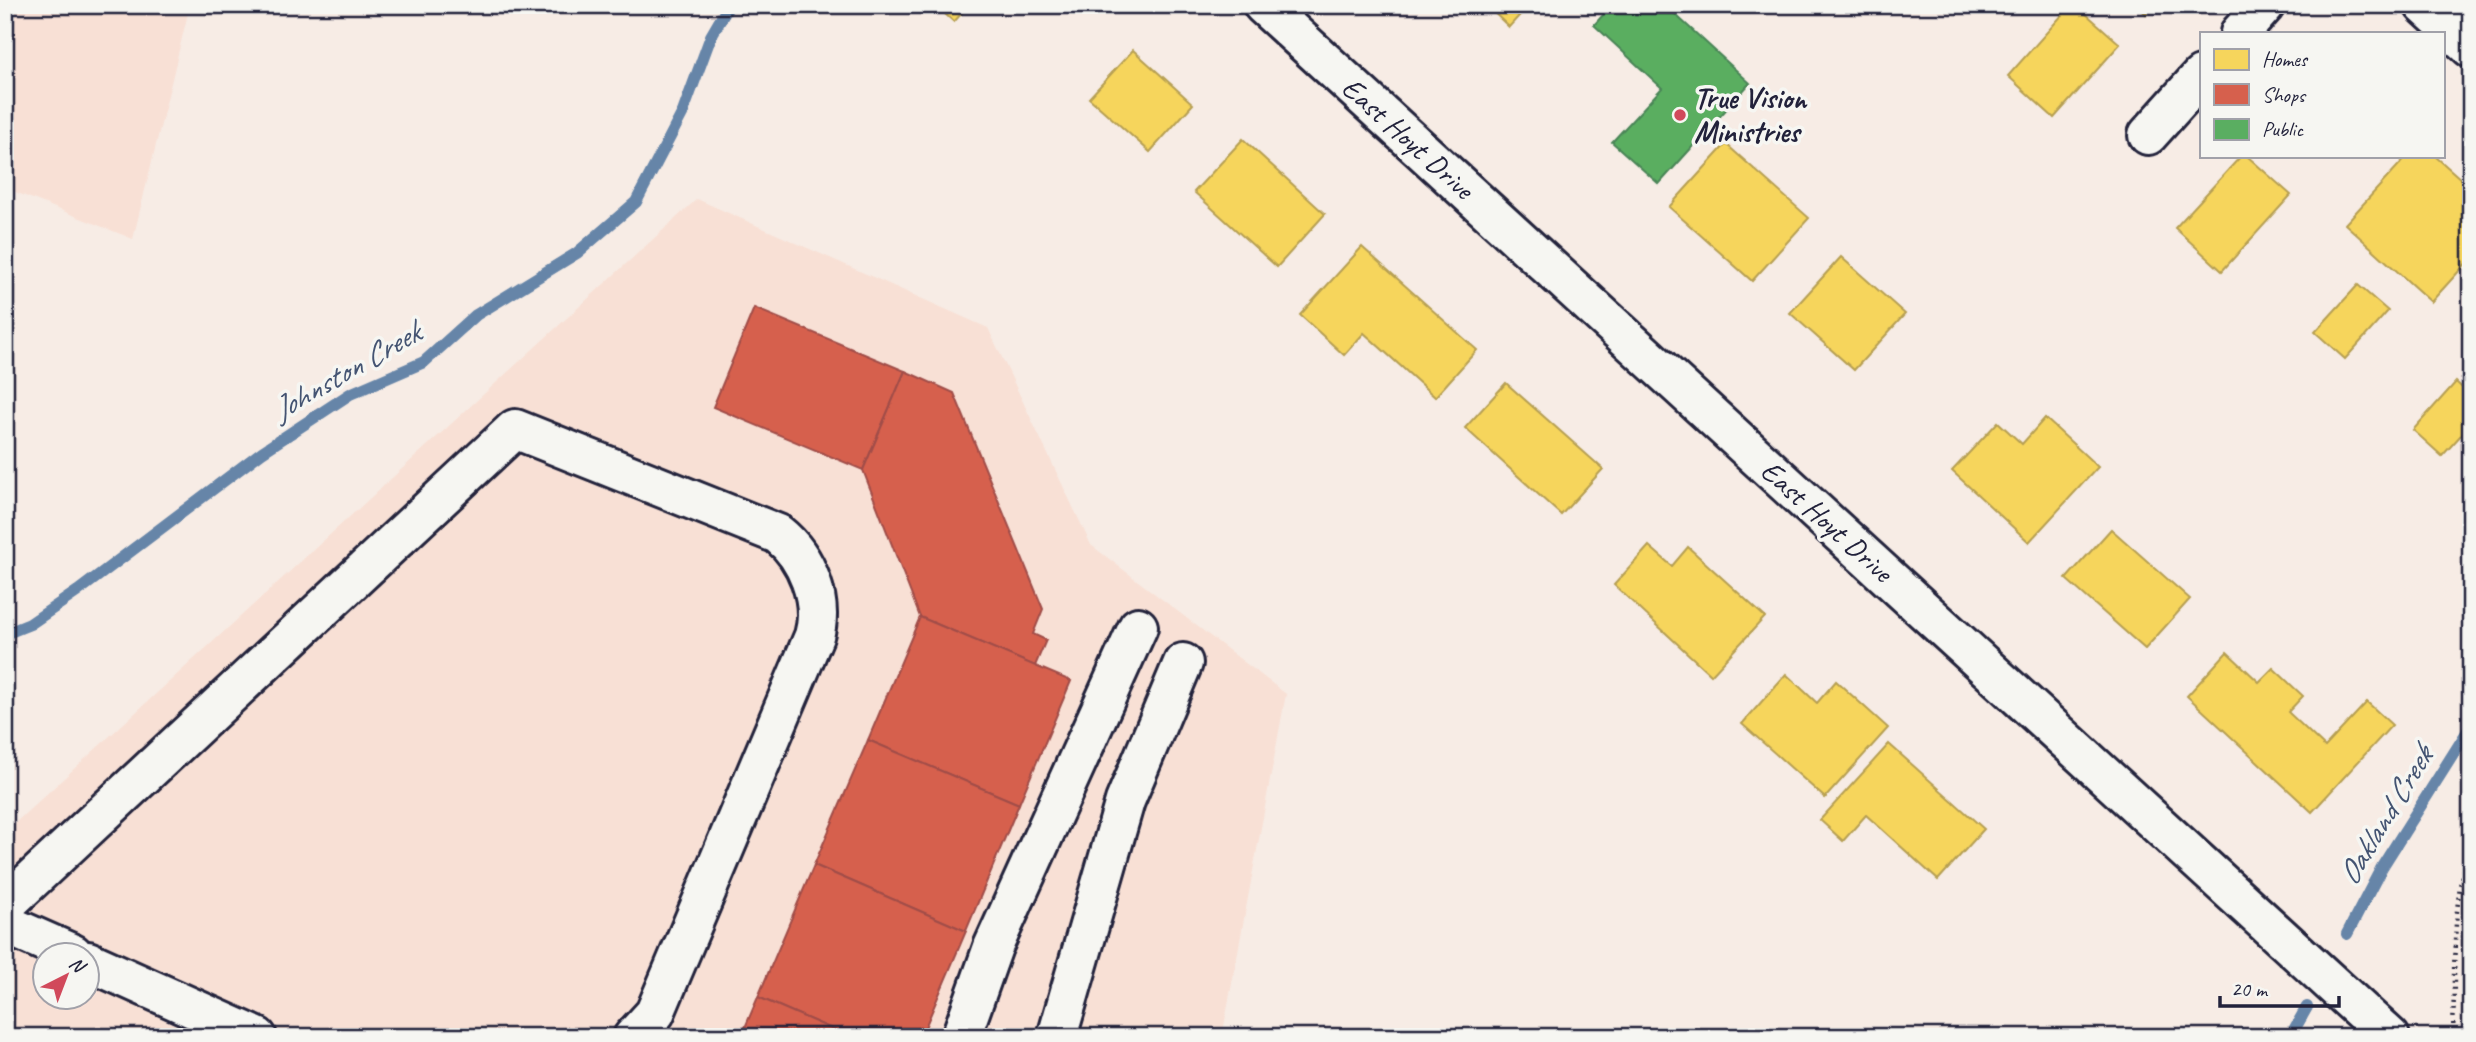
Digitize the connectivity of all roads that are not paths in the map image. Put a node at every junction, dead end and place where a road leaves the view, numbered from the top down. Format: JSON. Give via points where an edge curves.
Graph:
{"nodes":[{"id":1,"x":1263,"y":5,"type":"edge"},
{"id":2,"x":2265,"y":5,"type":"edge"},
{"id":3,"x":2424,"y":5,"type":"edge"},
{"id":4,"x":2241,"y":32,"type":"edge"},
{"id":5,"x":2471,"y":48,"type":"edge"},
{"id":6,"x":2200,"y":77,"type":"edge"},
{"id":7,"x":2148,"y":135,"type":"dead end"},
{"id":8,"x":1138,"y":627,"type":"dead end"},
{"id":9,"x":1183,"y":663,"type":"dead end"},
{"id":10,"x":5,"y":905,"type":"edge"},
{"id":11,"x":5,"y":924,"type":"edge"},
{"id":12,"x":42,"y":940,"type":"edge"},
{"id":13,"x":102,"y":967,"type":"edge"},
{"id":14,"x":257,"y":1037,"type":"edge"},
{"id":15,"x":633,"y":1037,"type":"edge"},
{"id":16,"x":961,"y":1037,"type":"edge"},
{"id":17,"x":1057,"y":1037,"type":"edge"},
{"id":18,"x":2390,"y":1037,"type":"edge"}],
"edges":[{"from":1,"to":18,"type":"street","name":"East Hoyt Drive"},
{"from":2,"to":4,"type":"street"},
{"from":3,"to":5,"type":"street"},
{"from":6,"to":7,"type":"street"},
{"from":8,"to":16,"type":"street","via":[[993,947]]},
{"from":9,"to":17,"type":"street","via":[[1125,801]]},
{"from":10,"to":15,"type":"street","via":[[515,429],[778,534],[800,561],[819,606],[814,636],[655,1013]]},
{"from":11,"to":12,"type":"street"},
{"from":13,"to":14,"type":"street"}]}
